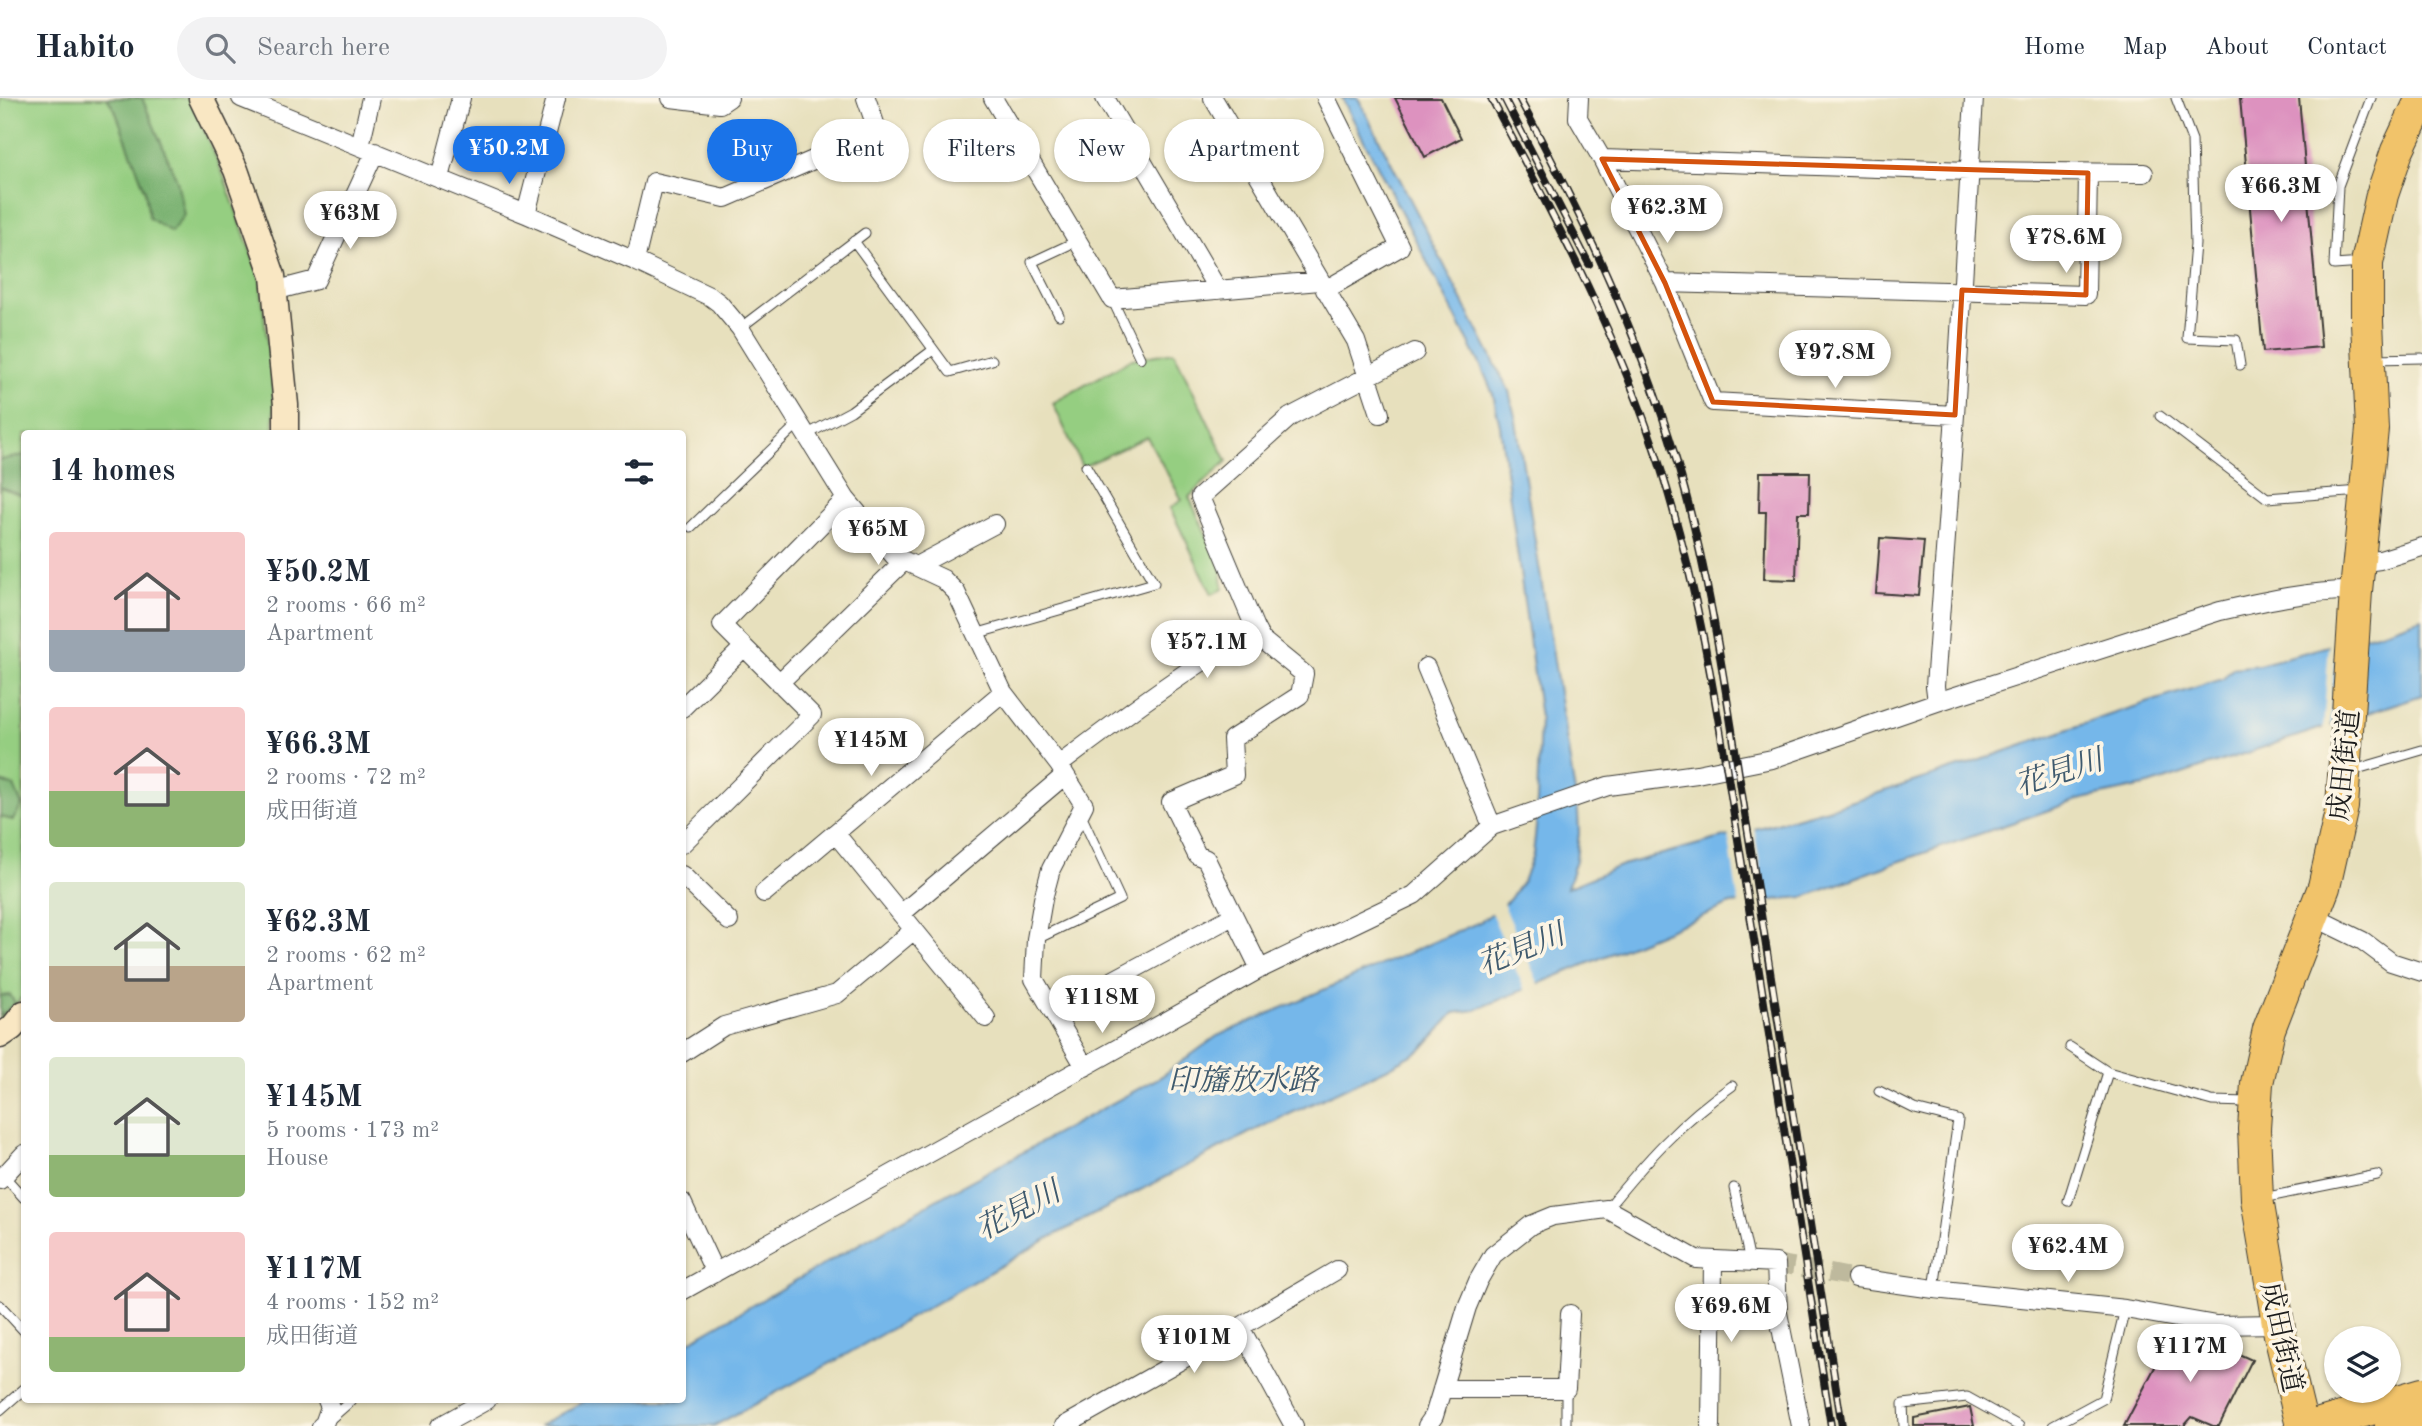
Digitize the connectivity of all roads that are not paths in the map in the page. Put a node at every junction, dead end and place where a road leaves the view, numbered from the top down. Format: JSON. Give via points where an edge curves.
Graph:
{"nodes":[{"id":1,"x":201,"y":98,"type":"edge"},
{"id":2,"x":242,"y":98,"type":"edge"},
{"id":3,"x":371,"y":98,"type":"edge"},
{"id":4,"x":461,"y":98,"type":"edge"},
{"id":5,"x":556,"y":98,"type":"edge"},
{"id":6,"x":671,"y":98,"type":"edge"},
{"id":7,"x":729,"y":98,"type":"edge"},
{"id":8,"x":866,"y":98,"type":"edge"},
{"id":9,"x":993,"y":98,"type":"edge"},
{"id":10,"x":1105,"y":98,"type":"edge"},
{"id":11,"x":1213,"y":98,"type":"edge"},
{"id":12,"x":1326,"y":98,"type":"edge"},
{"id":13,"x":1579,"y":98,"type":"edge"},
{"id":14,"x":1974,"y":98,"type":"edge"},
{"id":15,"x":2175,"y":98,"type":"edge"},
{"id":16,"x":2371,"y":98,"type":"edge"},
{"id":17,"x":2422,"y":98,"type":"edge"},
{"id":18,"x":368,"y":149,"type":"junction"},
{"id":19,"x":1602,"y":159,"type":"junction"},
{"id":20,"x":1969,"y":171,"type":"junction"},
{"id":21,"x":2088,"y":173,"type":"junction"},
{"id":22,"x":2144,"y":173,"type":"dead end"},
{"id":23,"x":440,"y":178,"type":"junction"},
{"id":24,"x":526,"y":214,"type":"junction"},
{"id":25,"x":865,"y":233,"type":"dead end"},
{"id":26,"x":854,"y":241,"type":"junction"},
{"id":27,"x":1077,"y":241,"type":"junction"},
{"id":28,"x":635,"y":261,"type":"junction"},
{"id":29,"x":2367,"y":263,"type":"junction"},
{"id":30,"x":1665,"y":283,"type":"junction"},
{"id":31,"x":1322,"y":285,"type":"junction"},
{"id":32,"x":1218,"y":290,"type":"junction"},
{"id":33,"x":1962,"y":290,"type":"junction"},
{"id":34,"x":274,"y":291,"type":"junction"},
{"id":35,"x":1112,"y":299,"type":"junction"},
{"id":36,"x":1059,"y":315,"type":"dead end"},
{"id":37,"x":740,"y":328,"type":"junction"},
{"id":38,"x":933,"y":350,"type":"junction"},
{"id":39,"x":1415,"y":352,"type":"dead end"},
{"id":40,"x":1140,"y":358,"type":"dead end"},
{"id":41,"x":2422,"y":358,"type":"edge"},
{"id":42,"x":2369,"y":359,"type":"junction"},
{"id":43,"x":992,"y":360,"type":"dead end"},
{"id":44,"x":2240,"y":365,"type":"dead end"},
{"id":45,"x":1368,"y":377,"type":"junction"},
{"id":46,"x":1380,"y":414,"type":"dead end"},
{"id":47,"x":1955,"y":415,"type":"junction"},
{"id":48,"x":2160,"y":416,"type":"dead end"},
{"id":49,"x":802,"y":429,"type":"junction"},
{"id":50,"x":286,"y":430,"type":"edge"},
{"id":51,"x":1086,"y":467,"type":"dead end"},
{"id":52,"x":2366,"y":491,"type":"junction"},
{"id":53,"x":846,"y":499,"type":"junction"},
{"id":54,"x":995,"y":524,"type":"dead end"},
{"id":55,"x":691,"y":527,"type":"dead end"},
{"id":56,"x":2422,"y":547,"type":"edge"},
{"id":57,"x":910,"y":563,"type":"junction"},
{"id":58,"x":2357,"y":587,"type":"junction"},
{"id":59,"x":1255,"y":628,"type":"junction"},
{"id":60,"x":975,"y":634,"type":"junction"},
{"id":61,"x":743,"y":648,"type":"junction"},
{"id":62,"x":1426,"y":667,"type":"dead end"},
{"id":63,"x":779,"y":682,"type":"junction"},
{"id":64,"x":1003,"y":692,"type":"junction"},
{"id":65,"x":1937,"y":702,"type":"junction"},
{"id":66,"x":686,"y":704,"type":"edge"},
{"id":67,"x":2422,"y":750,"type":"edge"},
{"id":68,"x":2345,"y":760,"type":"junction"},
{"id":69,"x":1062,"y":770,"type":"junction"},
{"id":70,"x":1080,"y":814,"type":"junction"},
{"id":71,"x":1492,"y":826,"type":"junction"},
{"id":72,"x":835,"y":833,"type":"junction"},
{"id":73,"x":686,"y":840,"type":"edge"},
{"id":74,"x":686,"y":879,"type":"edge"},
{"id":75,"x":764,"y":892,"type":"dead end"},
{"id":76,"x":901,"y":914,"type":"junction"},
{"id":77,"x":1233,"y":916,"type":"junction"},
{"id":78,"x":2312,"y":916,"type":"junction"},
{"id":79,"x":729,"y":921,"type":"dead end"},
{"id":80,"x":914,"y":930,"type":"junction"},
{"id":81,"x":1036,"y":939,"type":"junction"},
{"id":82,"x":1260,"y":969,"type":"junction"},
{"id":83,"x":2422,"y":972,"type":"edge"},
{"id":84,"x":1054,"y":1012,"type":"junction"},
{"id":85,"x":21,"y":1017,"type":"edge"},
{"id":86,"x":986,"y":1018,"type":"dead end"},
{"id":87,"x":0,"y":1037,"type":"edge"},
{"id":88,"x":2070,"y":1047,"type":"dead end"},
{"id":89,"x":686,"y":1050,"type":"edge"},
{"id":90,"x":1085,"y":1067,"type":"junction"},
{"id":91,"x":2108,"y":1072,"type":"junction"},
{"id":92,"x":1732,"y":1086,"type":"dead end"},
{"id":93,"x":1880,"y":1091,"type":"dead end"},
{"id":94,"x":2256,"y":1102,"type":"junction"},
{"id":95,"x":21,"y":1157,"type":"edge"},
{"id":96,"x":2377,"y":1175,"type":"dead end"},
{"id":97,"x":2,"y":1178,"type":"edge"},
{"id":98,"x":1734,"y":1188,"type":"dead end"},
{"id":99,"x":21,"y":1195,"type":"edge"},
{"id":100,"x":2258,"y":1199,"type":"junction"},
{"id":101,"x":2068,"y":1201,"type":"dead end"},
{"id":102,"x":1607,"y":1209,"type":"junction"},
{"id":103,"x":686,"y":1211,"type":"edge"},
{"id":104,"x":1713,"y":1261,"type":"junction"},
{"id":105,"x":1750,"y":1262,"type":"junction"},
{"id":106,"x":1337,"y":1270,"type":"dead end"},
{"id":107,"x":715,"y":1273,"type":"junction"},
{"id":108,"x":1856,"y":1278,"type":"tunnel mouth"},
{"id":109,"x":686,"y":1289,"type":"edge"},
{"id":110,"x":1934,"y":1289,"type":"junction"},
{"id":111,"x":0,"y":1305,"type":"edge"},
{"id":112,"x":2125,"y":1309,"type":"junction"},
{"id":113,"x":1570,"y":1314,"type":"dead end"},
{"id":114,"x":2278,"y":1324,"type":"junction"},
{"id":115,"x":1240,"y":1327,"type":"junction"},
{"id":116,"x":21,"y":1328,"type":"edge"},
{"id":117,"x":1442,"y":1389,"type":"junction"},
{"id":118,"x":1566,"y":1389,"type":"junction"},
{"id":119,"x":21,"y":1392,"type":"edge"},
{"id":120,"x":2422,"y":1394,"type":"edge"},
{"id":121,"x":328,"y":1403,"type":"edge"},
{"id":122,"x":349,"y":1403,"type":"edge"},
{"id":123,"x":481,"y":1403,"type":"edge"},
{"id":124,"x":0,"y":1410,"type":"edge"},
{"id":125,"x":323,"y":1425,"type":"edge"},
{"id":126,"x":1291,"y":1425,"type":"edge"},
{"id":127,"x":440,"y":1426,"type":"edge"},
{"id":128,"x":1064,"y":1426,"type":"edge"},
{"id":129,"x":1427,"y":1426,"type":"edge"},
{"id":130,"x":1566,"y":1426,"type":"edge"},
{"id":131,"x":1711,"y":1426,"type":"edge"},
{"id":132,"x":1801,"y":1426,"type":"edge"},
{"id":133,"x":1904,"y":1426,"type":"edge"},
{"id":134,"x":2019,"y":1426,"type":"edge"},
{"id":135,"x":2053,"y":1426,"type":"edge"},
{"id":136,"x":2302,"y":1426,"type":"edge"},
{"id":137,"x":2313,"y":1426,"type":"edge"}],
"edges":[{"from":1,"to":34,"type":"street","via":[[236,170],[273,276]]},
{"from":2,"to":18,"type":"street"},
{"from":3,"to":18,"type":"street"},
{"from":4,"to":23,"type":"street"},
{"from":5,"to":24,"type":"street"},
{"from":6,"to":7,"type":"street","via":[[720,104]]},
{"from":8,"to":28,"type":"street","via":[[878,132],[725,198],[654,182]]},
{"from":9,"to":27,"type":"street"},
{"from":10,"to":32,"type":"street"},
{"from":11,"to":31,"type":"street"},
{"from":12,"to":31,"type":"street","via":[[1401,247]]},
{"from":13,"to":19,"type":"street","via":[[1578,118]]},
{"from":14,"to":20,"type":"street"},
{"from":15,"to":44,"type":"lane","via":[[2192,140],[2195,244],[2187,338],[2236,340]]},
{"from":16,"to":29,"type":"lane","via":[[2338,186],[2334,265]]},
{"from":17,"to":29,"type":"highway","name":"成田街道","via":[[2382,195]]},
{"from":18,"to":23,"type":"street"},
{"from":18,"to":34,"type":"street","via":[[316,280]]},
{"from":19,"to":20,"type":"street"},
{"from":19,"to":30,"type":"street"},
{"from":20,"to":21,"type":"street"},
{"from":20,"to":33,"type":"street"},
{"from":21,"to":22,"type":"street"},
{"from":21,"to":33,"type":"street","via":[[2086,295]]},
{"from":23,"to":24,"type":"street"},
{"from":24,"to":28,"type":"street"},
{"from":25,"to":26,"type":"lane"},
{"from":26,"to":37,"type":"lane"},
{"from":26,"to":38,"type":"lane"},
{"from":27,"to":35,"type":"street"},
{"from":27,"to":36,"type":"lane","via":[[1032,262]]},
{"from":28,"to":37,"type":"street","via":[[711,297]]},
{"from":29,"to":42,"type":"highway","name":"成田街道"},
{"from":30,"to":33,"type":"street"},
{"from":30,"to":47,"type":"street","via":[[1713,402]]},
{"from":31,"to":32,"type":"street"},
{"from":31,"to":45,"type":"street","via":[[1356,341]]},
{"from":32,"to":35,"type":"street"},
{"from":33,"to":47,"type":"street"},
{"from":34,"to":50,"type":"street"},
{"from":35,"to":40,"type":"lane"},
{"from":37,"to":49,"type":"street"},
{"from":38,"to":43,"type":"lane","via":[[950,372]]},
{"from":38,"to":49,"type":"lane","via":[[851,411]]},
{"from":39,"to":45,"type":"street"},
{"from":41,"to":42,"type":"lane"},
{"from":42,"to":52,"type":"highway","name":"成田街道","via":[[2372,429]]},
{"from":45,"to":46,"type":"street"},
{"from":45,"to":59,"type":"street","via":[[1290,417],[1200,497]]},
{"from":47,"to":65,"type":"street"},
{"from":48,"to":52,"type":"lane","via":[[2267,498]]},
{"from":49,"to":53,"type":"street"},
{"from":49,"to":55,"type":"lane"},
{"from":51,"to":60,"type":"lane","via":[[1154,583]]},
{"from":52,"to":58,"type":"highway","name":"成田街道"},
{"from":53,"to":57,"type":"street","via":[[894,556]]},
{"from":53,"to":61,"type":"street","via":[[722,625]]},
{"from":54,"to":57,"type":"street"},
{"from":56,"to":58,"type":"street","via":[[2380,560]]},
{"from":57,"to":60,"type":"street","via":[[943,579],[956,592]]},
{"from":57,"to":63,"type":"street"},
{"from":58,"to":65,"type":"street","via":[[2220,611]]},
{"from":58,"to":68,"type":"highway","name":"成田街道"},
{"from":59,"to":69,"type":"street","via":[[1132,709]]},
{"from":59,"to":77,"type":"street","via":[[1261,639],[1304,674],[1300,695],[1233,739],[1234,775],[1171,802],[1197,855],[1206,859]]},
{"from":60,"to":64,"type":"street"},
{"from":61,"to":63,"type":"street"},
{"from":61,"to":66,"type":"street"},
{"from":62,"to":71,"type":"street"},
{"from":63,"to":73,"type":"street","via":[[811,715]]},
{"from":64,"to":69,"type":"street"},
{"from":64,"to":72,"type":"street"},
{"from":65,"to":71,"type":"street","via":[[1772,759],[1608,786]]},
{"from":67,"to":68,"type":"lane"},
{"from":68,"to":78,"type":"highway","name":"成田街道","via":[[2337,831]]},
{"from":69,"to":70,"type":"street","via":[[1084,806]]},
{"from":69,"to":76,"type":"street"},
{"from":70,"to":81,"type":"street","via":[[1051,869]]},
{"from":70,"to":81,"type":"lane","via":[[1120,899]]},
{"from":71,"to":82,"type":"street","via":[[1414,895]]},
{"from":72,"to":75,"type":"street"},
{"from":72,"to":76,"type":"street"},
{"from":74,"to":79,"type":"street"},
{"from":76,"to":80,"type":"street"},
{"from":77,"to":82,"type":"street"},
{"from":77,"to":84,"type":"street"},
{"from":78,"to":83,"type":"street","via":[[2363,941],[2391,962]]},
{"from":78,"to":94,"type":"highway","name":"成田街道","via":[[2269,1029]]},
{"from":80,"to":86,"type":"street"},
{"from":80,"to":89,"type":"street","via":[[837,994],[724,1026]]},
{"from":81,"to":84,"type":"street","via":[[1034,978]]},
{"from":82,"to":90,"type":"street"},
{"from":84,"to":90,"type":"street"},
{"from":85,"to":87,"type":"street"},
{"from":88,"to":91,"type":"lane"},
{"from":90,"to":107,"type":"street"},
{"from":91,"to":94,"type":"lane","via":[[2212,1101]]},
{"from":91,"to":101,"type":"lane"},
{"from":92,"to":102,"type":"lane","via":[[1698,1110]]},
{"from":93,"to":110,"type":"lane","via":[[1915,1109],[1958,1119]]},
{"from":94,"to":100,"type":"highway","name":"成田街道"},
{"from":95,"to":97,"type":"street"},
{"from":96,"to":100,"type":"lane"},
{"from":97,"to":99,"type":"lane"},
{"from":98,"to":105,"type":"lane"},
{"from":100,"to":114,"type":"highway","name":"成田街道"},
{"from":102,"to":104,"type":"street","via":[[1696,1259]]},
{"from":102,"to":117,"type":"street","via":[[1553,1216],[1531,1225],[1493,1255],[1467,1307]]},
{"from":103,"to":107,"type":"street"},
{"from":104,"to":105,"type":"street"},
{"from":104,"to":131,"type":"street"},
{"from":105,"to":132,"type":"street","via":[[1776,1263],[1778,1312]]},
{"from":106,"to":115,"type":"street"},
{"from":107,"to":109,"type":"street"},
{"from":108,"to":110,"type":"street"},
{"from":110,"to":112,"type":"street"},
{"from":111,"to":116,"type":"lane"},
{"from":112,"to":114,"type":"street","via":[[2216,1325]]},
{"from":112,"to":135,"type":"lane","via":[[2103,1399]]},
{"from":113,"to":118,"type":"street"},
{"from":114,"to":136,"type":"highway","name":"成田街道"},
{"from":115,"to":126,"type":"street"},
{"from":115,"to":128,"type":"street"},
{"from":117,"to":118,"type":"street"},
{"from":117,"to":129,"type":"street"},
{"from":118,"to":130,"type":"lane"},
{"from":119,"to":124,"type":"lane"},
{"from":120,"to":137,"type":"highway"},
{"from":121,"to":125,"type":"street"},
{"from":122,"to":125,"type":"lane"},
{"from":123,"to":127,"type":"street"},
{"from":133,"to":134,"type":"lane","via":[[1903,1404],[1967,1397]]}]}
